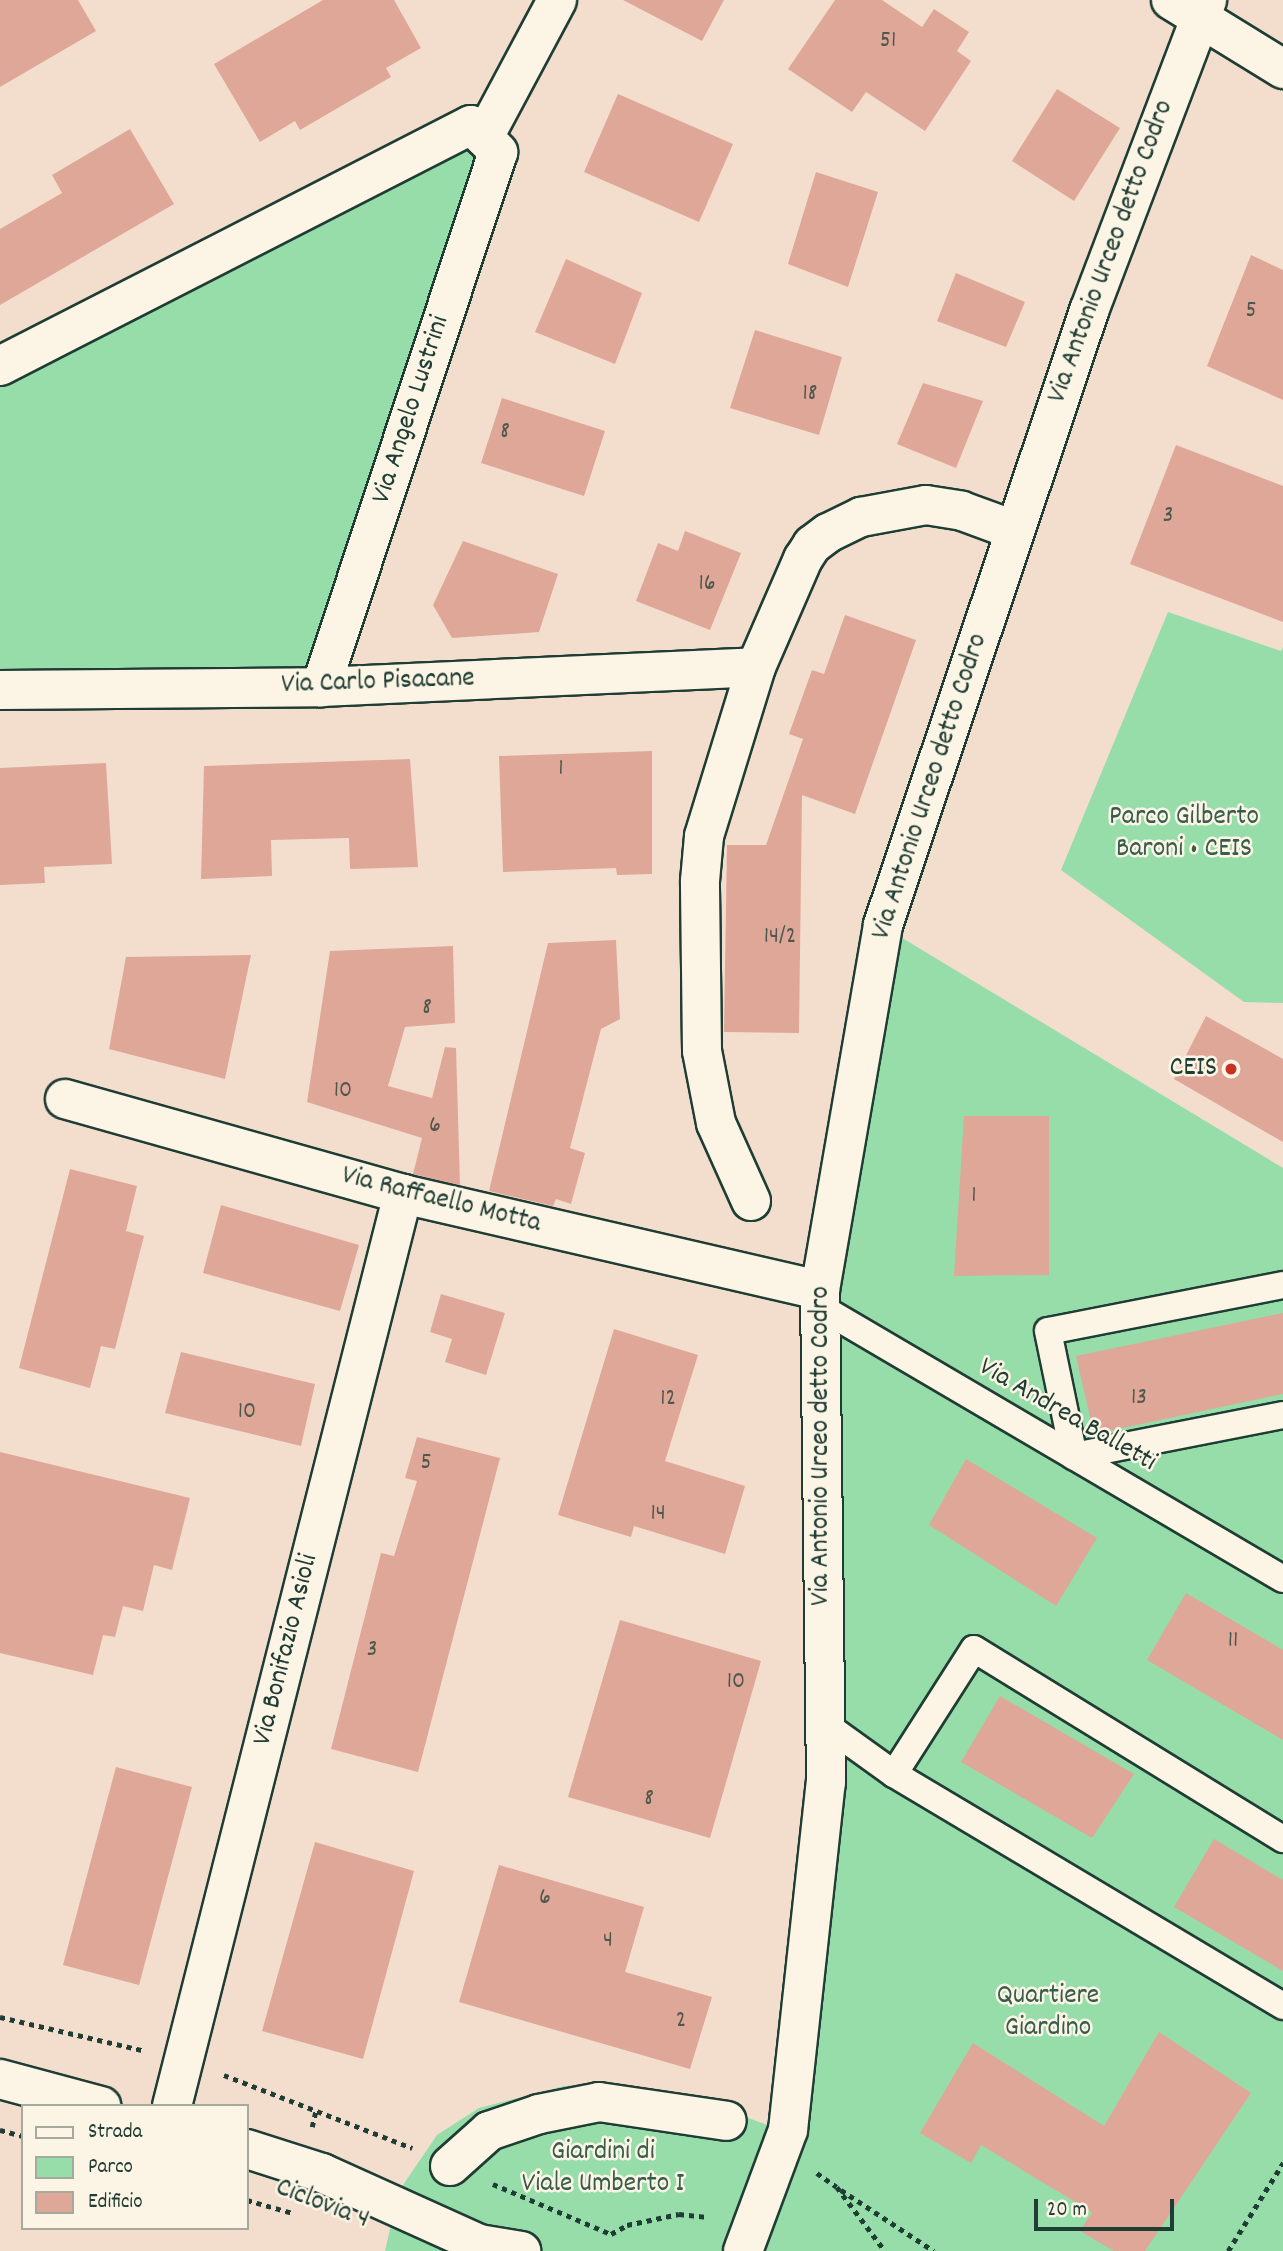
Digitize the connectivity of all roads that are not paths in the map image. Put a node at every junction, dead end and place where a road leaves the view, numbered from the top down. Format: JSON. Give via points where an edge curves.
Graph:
{"nodes":[{"id":1,"x":557,"y":0,"type":"edge"},
{"id":2,"x":1192,"y":5,"type":"edge"},
{"id":3,"x":1283,"y":69,"type":"edge"},
{"id":4,"x":484,"y":137,"type":"junction"},
{"id":5,"x":0,"y":366,"type":"edge"},
{"id":6,"x":1014,"y":530,"type":"junction"},
{"id":7,"x":756,"y":667,"type":"junction"},
{"id":8,"x":321,"y":687,"type":"junction"},
{"id":9,"x":0,"y":690,"type":"edge"},
{"id":10,"x":65,"y":1099,"type":"dead end"},
{"id":11,"x":403,"y":1194,"type":"junction"},
{"id":12,"x":751,"y":1201,"type":"dead end"},
{"id":13,"x":1283,"y":1285,"type":"edge"},
{"id":14,"x":820,"y":1299,"type":"junction"},
{"id":15,"x":1283,"y":1415,"type":"edge"},
{"id":16,"x":1074,"y":1456,"type":"junction"},
{"id":17,"x":1283,"y":1579,"type":"edge"},
{"id":18,"x":823,"y":1723,"type":"junction"},
{"id":19,"x":894,"y":1774,"type":"junction"},
{"id":20,"x":1283,"y":1839,"type":"edge"},
{"id":21,"x":1283,"y":2006,"type":"edge"},
{"id":22,"x":0,"y":2079,"type":"edge"},
{"id":23,"x":94,"y":2104,"type":"edge"},
{"id":24,"x":172,"y":2104,"type":"edge"},
{"id":25,"x":727,"y":2121,"type":"dead end"},
{"id":26,"x":248,"y":2149,"type":"edge"},
{"id":27,"x":450,"y":2166,"type":"dead end"},
{"id":28,"x":482,"y":2248,"type":"edge"},
{"id":29,"x":521,"y":2251,"type":"edge"},
{"id":30,"x":743,"y":2251,"type":"edge"}],
"edges":[{"from":1,"to":4,"type":"street"},
{"from":2,"to":3,"type":"street"},
{"from":2,"to":6,"type":"street","name":"Via Antonio Urceo detto Codro"},
{"from":4,"to":5,"type":"street","via":[[471,125]]},
{"from":4,"to":8,"type":"street","name":"Via Angelo Lustrini","via":[[498,152]]},
{"from":6,"to":7,"type":"street","via":[[962,511],[926,505],[861,517],[828,533],[803,559]]},
{"from":6,"to":14,"type":"street","name":"Via Antonio Urceo detto Codro","via":[[883,925]]},
{"from":7,"to":8,"type":"street","name":"Via Carlo Pisacane"},
{"from":7,"to":12,"type":"street","via":[[704,836],[700,881],[704,1064],[716,1124]]},
{"from":8,"to":9,"type":"street","name":"Via Carlo Pisacane"},
{"from":10,"to":11,"type":"street","name":"Via Raffaello Motta"},
{"from":11,"to":14,"type":"street","name":"Via Raffaello Motta"},
{"from":11,"to":24,"type":"street","name":"Via Bonifazio Asioli"},
{"from":13,"to":16,"type":"lane","via":[[1048,1331]]},
{"from":14,"to":16,"type":"lane","name":"Via Andrea Balletti"},
{"from":14,"to":18,"type":"street","name":"Via Antonio Urceo detto Codro"},
{"from":15,"to":16,"type":"lane"},
{"from":16,"to":17,"type":"lane","name":"Via Andrea Balletti"},
{"from":18,"to":19,"type":"lane"},
{"from":18,"to":30,"type":"street","name":"Via Antonio Urceo detto Codro","via":[[826,1783],[788,2130]]},
{"from":19,"to":20,"type":"lane","via":[[974,1649]]},
{"from":19,"to":21,"type":"lane"},
{"from":22,"to":23,"type":"street"},
{"from":25,"to":27,"type":"street","via":[[599,2102],[539,2114],[489,2131]]},
{"from":26,"to":28,"type":"street","via":[[322,2173]]},
{"from":28,"to":29,"type":"street"}]}
